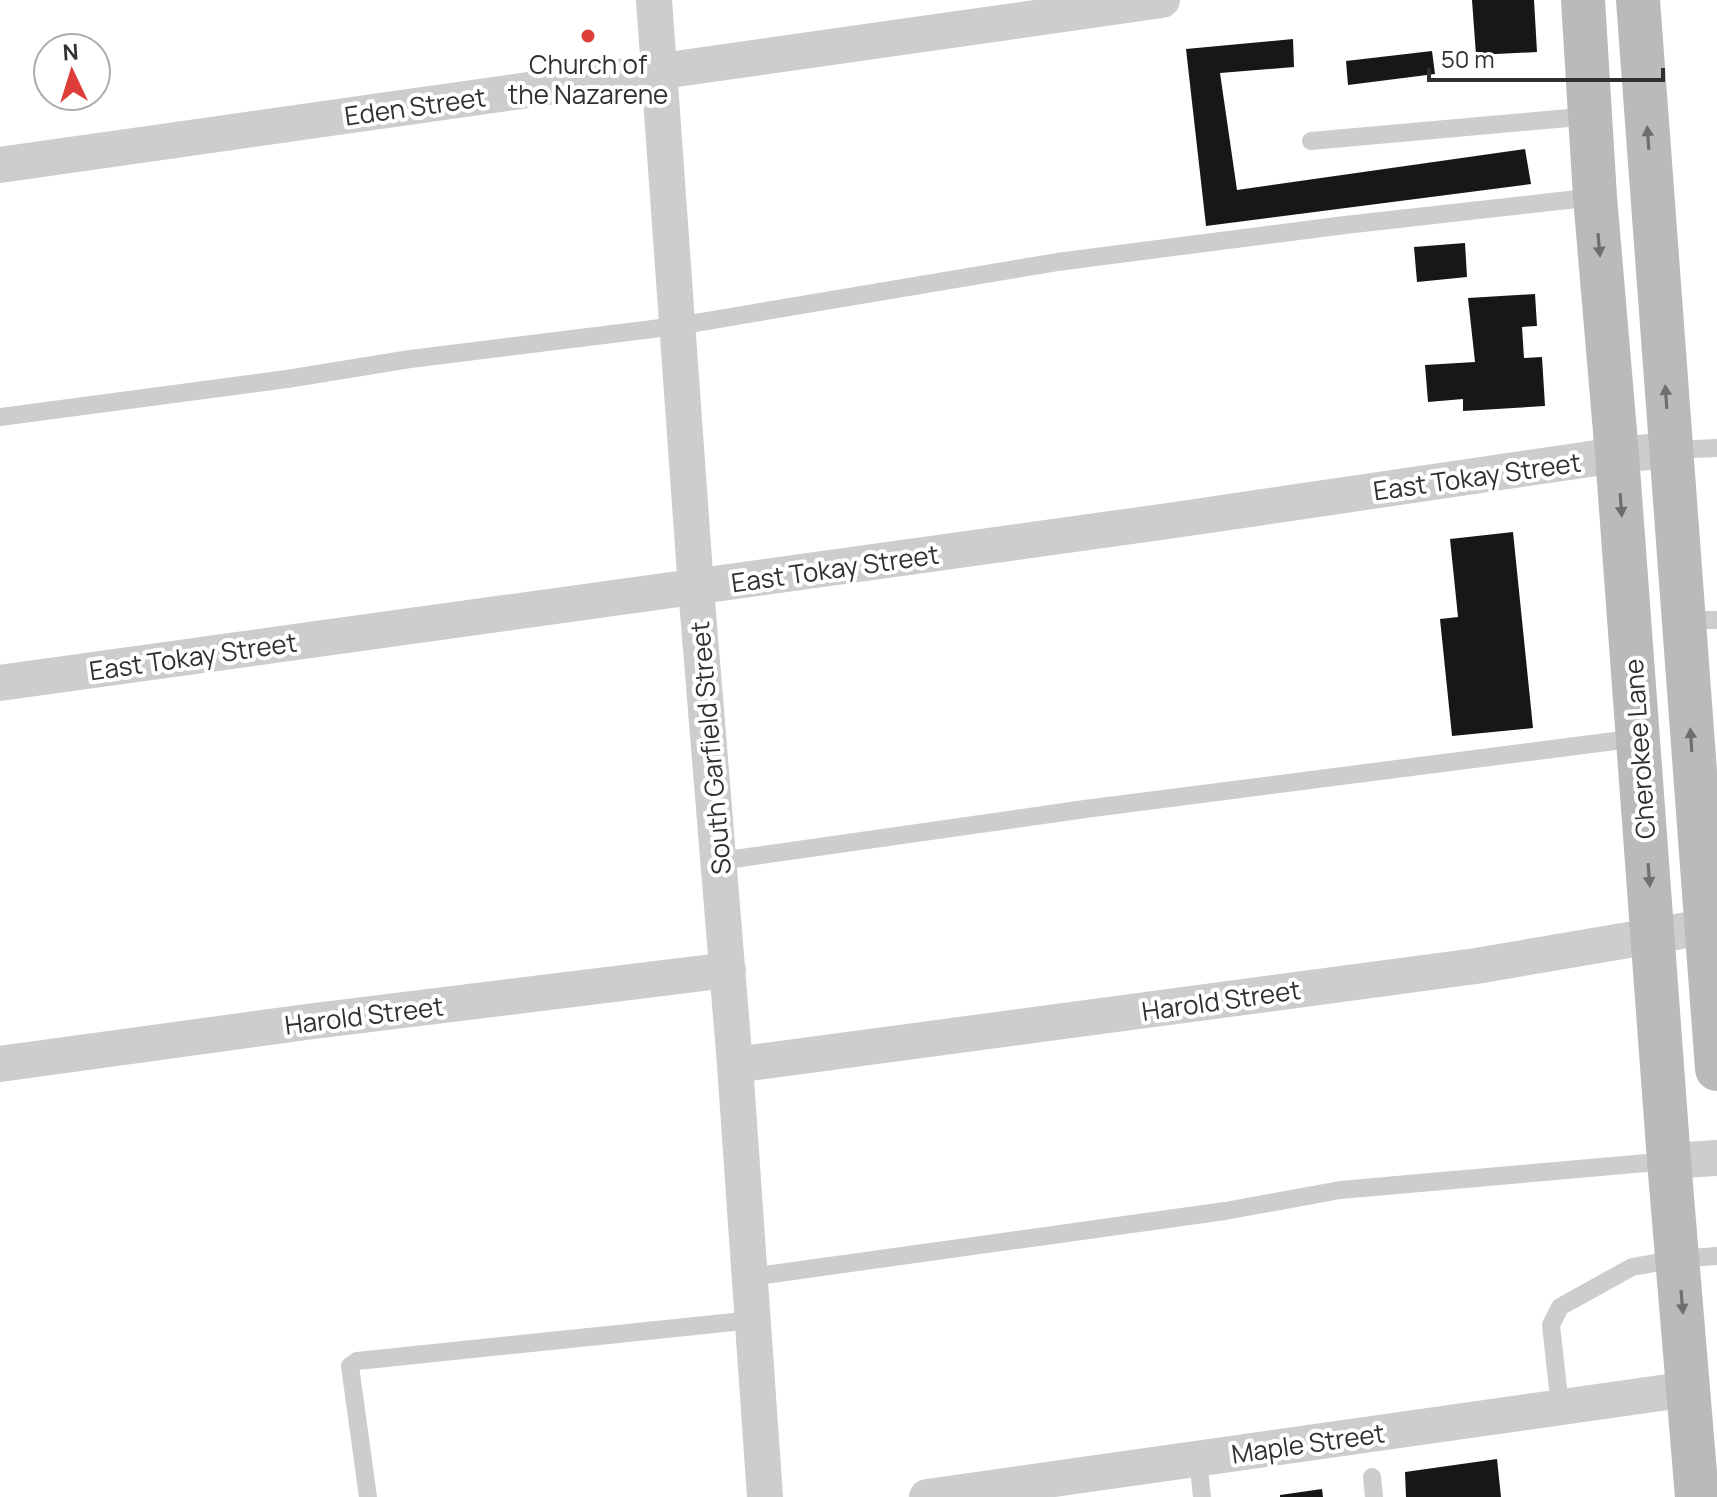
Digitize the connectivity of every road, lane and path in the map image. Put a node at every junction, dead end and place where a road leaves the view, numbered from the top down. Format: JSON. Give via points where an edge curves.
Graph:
{"nodes":[{"id":1,"x":654,"y":0,"type":"edge"},
{"id":2,"x":1162,"y":0,"type":"edge"},
{"id":3,"x":1583,"y":0,"type":"edge"},
{"id":4,"x":1638,"y":0,"type":"edge"},
{"id":5,"x":660,"y":71,"type":"junction"},
{"id":6,"x":1590,"y":116,"type":"junction"},
{"id":7,"x":1311,"y":141,"type":"dead end"},
{"id":8,"x":0,"y":165,"type":"edge"},
{"id":9,"x":1595,"y":197,"type":"junction"},
{"id":10,"x":677,"y":326,"type":"junction"},
{"id":11,"x":0,"y":417,"type":"edge"},
{"id":12,"x":1717,"y":448,"type":"edge"},
{"id":13,"x":1670,"y":450,"type":"junction"},
{"id":14,"x":1617,"y":455,"type":"junction"},
{"id":15,"x":696,"y":588,"type":"junction"},
{"id":16,"x":1700,"y":620,"type":"edge"},
{"id":17,"x":0,"y":683,"type":"edge"},
{"id":18,"x":1638,"y":738,"type":"junction"},
{"id":19,"x":1707,"y":808,"type":"edge"},
{"id":20,"x":720,"y":861,"type":"junction"},
{"id":21,"x":1705,"y":927,"type":"junction"},
{"id":22,"x":1653,"y":934,"type":"junction"},
{"id":23,"x":728,"y":970,"type":"junction"},
{"id":24,"x":1716,"y":1052,"type":"edge"},
{"id":25,"x":0,"y":1064,"type":"edge"},
{"id":26,"x":735,"y":1065,"type":"junction"},
{"id":27,"x":1717,"y":1158,"type":"edge"},
{"id":28,"x":1669,"y":1161,"type":"junction"},
{"id":29,"x":1697,"y":1257,"type":"edge"},
{"id":30,"x":750,"y":1277,"type":"junction"},
{"id":31,"x":753,"y":1320,"type":"junction"},
{"id":32,"x":1689,"y":1389,"type":"junction"},
{"id":33,"x":1560,"y":1407,"type":"junction"},
{"id":34,"x":1198,"y":1459,"type":"junction"},
{"id":35,"x":1372,"y":1477,"type":"dead end"},
{"id":36,"x":368,"y":1497,"type":"edge"},
{"id":37,"x":765,"y":1497,"type":"edge"},
{"id":38,"x":927,"y":1497,"type":"edge"},
{"id":39,"x":1202,"y":1497,"type":"edge"},
{"id":40,"x":1374,"y":1497,"type":"edge"},
{"id":41,"x":1697,"y":1497,"type":"edge"}],
"edges":[{"from":1,"to":5,"type":"street","name":"South Garfield Street"},
{"from":2,"to":5,"type":"street","name":"Eden Street"},
{"from":3,"to":6,"type":"main road","name":"Cherokee Lane"},
{"from":13,"to":4,"type":"main road","name":"Cherokee Lane","one_way":true},
{"from":5,"to":8,"type":"street","name":"Eden Street"},
{"from":5,"to":10,"type":"street","name":"South Garfield Street"},
{"from":6,"to":7,"type":"lane"},
{"from":6,"to":9,"type":"main road","name":"Cherokee Lane"},
{"from":9,"to":10,"type":"lane","via":[[1057,262]]},
{"from":9,"to":14,"type":"main road","name":"Cherokee Lane","one_way":true},
{"from":10,"to":11,"type":"lane"},
{"from":10,"to":15,"type":"street","name":"South Garfield Street"},
{"from":12,"to":13,"type":"lane"},
{"from":13,"to":14,"type":"street","name":"East Tokay Street"},
{"from":13,"to":16,"type":"main road","name":"Cherokee Lane"},
{"from":14,"to":15,"type":"street","name":"East Tokay Street"},
{"from":14,"to":18,"type":"main road","name":"Cherokee Lane","one_way":true},
{"from":15,"to":17,"type":"street","name":"East Tokay Street"},
{"from":15,"to":20,"type":"street","name":"South Garfield Street"},
{"from":19,"to":16,"type":"main road","name":"Cherokee Lane","one_way":true},
{"from":18,"to":20,"type":"lane"},
{"from":18,"to":22,"type":"main road","name":"Cherokee Lane","one_way":true},
{"from":19,"to":21,"type":"main road","name":"Cherokee Lane"},
{"from":20,"to":23,"type":"street","name":"South Garfield Street"},
{"from":21,"to":22,"type":"street","name":"Harold Street"},
{"from":21,"to":24,"type":"main road","name":"Cherokee Lane"},
{"from":22,"to":26,"type":"street","name":"Harold Street","via":[[1476,966]]},
{"from":22,"to":28,"type":"main road","name":"Cherokee Lane"},
{"from":23,"to":25,"type":"street","name":"Harold Street"},
{"from":23,"to":26,"type":"street","name":"South Garfield Street"},
{"from":26,"to":30,"type":"street","name":"South Garfield Street"},
{"from":27,"to":28,"type":"street"},
{"from":28,"to":29,"type":"main road","name":"Cherokee Lane"},
{"from":28,"to":30,"type":"lane","via":[[1340,1190]]},
{"from":29,"to":32,"type":"main road","name":"Cherokee Lane","one_way":true},
{"from":29,"to":33,"type":"lane","via":[[1632,1267],[1560,1307],[1551,1325]]},
{"from":30,"to":31,"type":"street","name":"South Garfield Street"},
{"from":31,"to":36,"type":"lane","via":[[365,1360],[350,1366]]},
{"from":31,"to":37,"type":"street","name":"South Garfield Street"},
{"from":32,"to":33,"type":"street","name":"Maple Street"},
{"from":32,"to":41,"type":"main road","name":"Cherokee Lane"},
{"from":33,"to":34,"type":"street","name":"Maple Street"},
{"from":34,"to":38,"type":"street","name":"Maple Street"},
{"from":34,"to":39,"type":"lane"},
{"from":35,"to":40,"type":"lane"}]}
